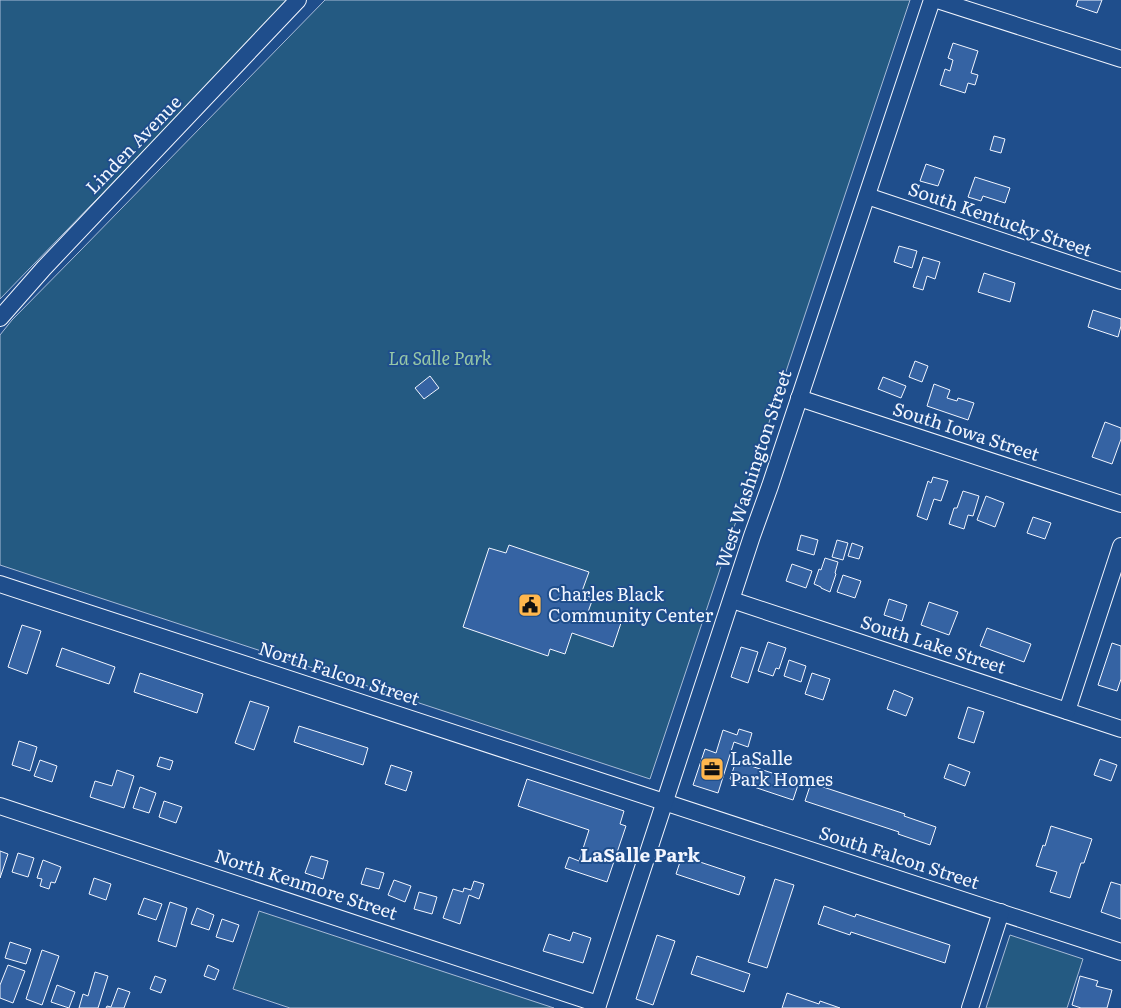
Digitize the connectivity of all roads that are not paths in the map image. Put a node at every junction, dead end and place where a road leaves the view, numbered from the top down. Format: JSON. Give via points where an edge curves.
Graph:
{"nodes":[{"id":1,"x":298,"y":0,"type":"edge"},
{"id":2,"x":932,"y":0,"type":"edge"},
{"id":3,"x":936,"y":0,"type":"edge"},
{"id":4,"x":1121,"y":58,"type":"edge"},
{"id":5,"x":867,"y":196,"type":"junction"},
{"id":6,"x":1121,"y":281,"type":"edge"},
{"id":7,"x":0,"y":318,"type":"edge"},
{"id":8,"x":799,"y":398,"type":"junction"},
{"id":9,"x":1121,"y":504,"type":"edge"},
{"id":10,"x":1121,"y":546,"type":"edge"},
{"id":11,"x":0,"y":584,"type":"edge"},
{"id":12,"x":732,"y":600,"type":"junction"},
{"id":13,"x":1067,"y":711,"type":"junction"},
{"id":14,"x":1121,"y":728,"type":"edge"},
{"id":15,"x":666,"y":802,"type":"junction"},
{"id":16,"x":0,"y":806,"type":"edge"},
{"id":17,"x":1001,"y":912,"type":"junction"},
{"id":18,"x":1121,"y":952,"type":"edge"},
{"id":19,"x":597,"y":1006,"type":"edge"},
{"id":20,"x":970,"y":1008,"type":"edge"}],
"edges":[{"from":1,"to":7,"type":"street","name":"Linden Avenue"},
{"from":2,"to":5,"type":"street","name":"West Washington Street"},
{"from":3,"to":4,"type":"street"},
{"from":5,"to":6,"type":"street","name":"South Kentucky Street"},
{"from":5,"to":8,"type":"street","name":"West Washington Street"},
{"from":8,"to":9,"type":"street","name":"South Iowa Street"},
{"from":8,"to":12,"type":"street","name":"West Washington Street"},
{"from":10,"to":13,"type":"street"},
{"from":11,"to":15,"type":"street","name":"North Falcon Street"},
{"from":12,"to":13,"type":"street","name":"South Lake Street"},
{"from":12,"to":15,"type":"street","name":"West Washington Street"},
{"from":13,"to":14,"type":"street","name":"South Lake Street"},
{"from":15,"to":17,"type":"street","name":"South Falcon Street"},
{"from":15,"to":19,"type":"street","name":"West Washington Street"},
{"from":16,"to":19,"type":"street","name":"North Kenmore Street"},
{"from":17,"to":18,"type":"street","name":"South Falcon Street"},
{"from":17,"to":20,"type":"street"}]}
